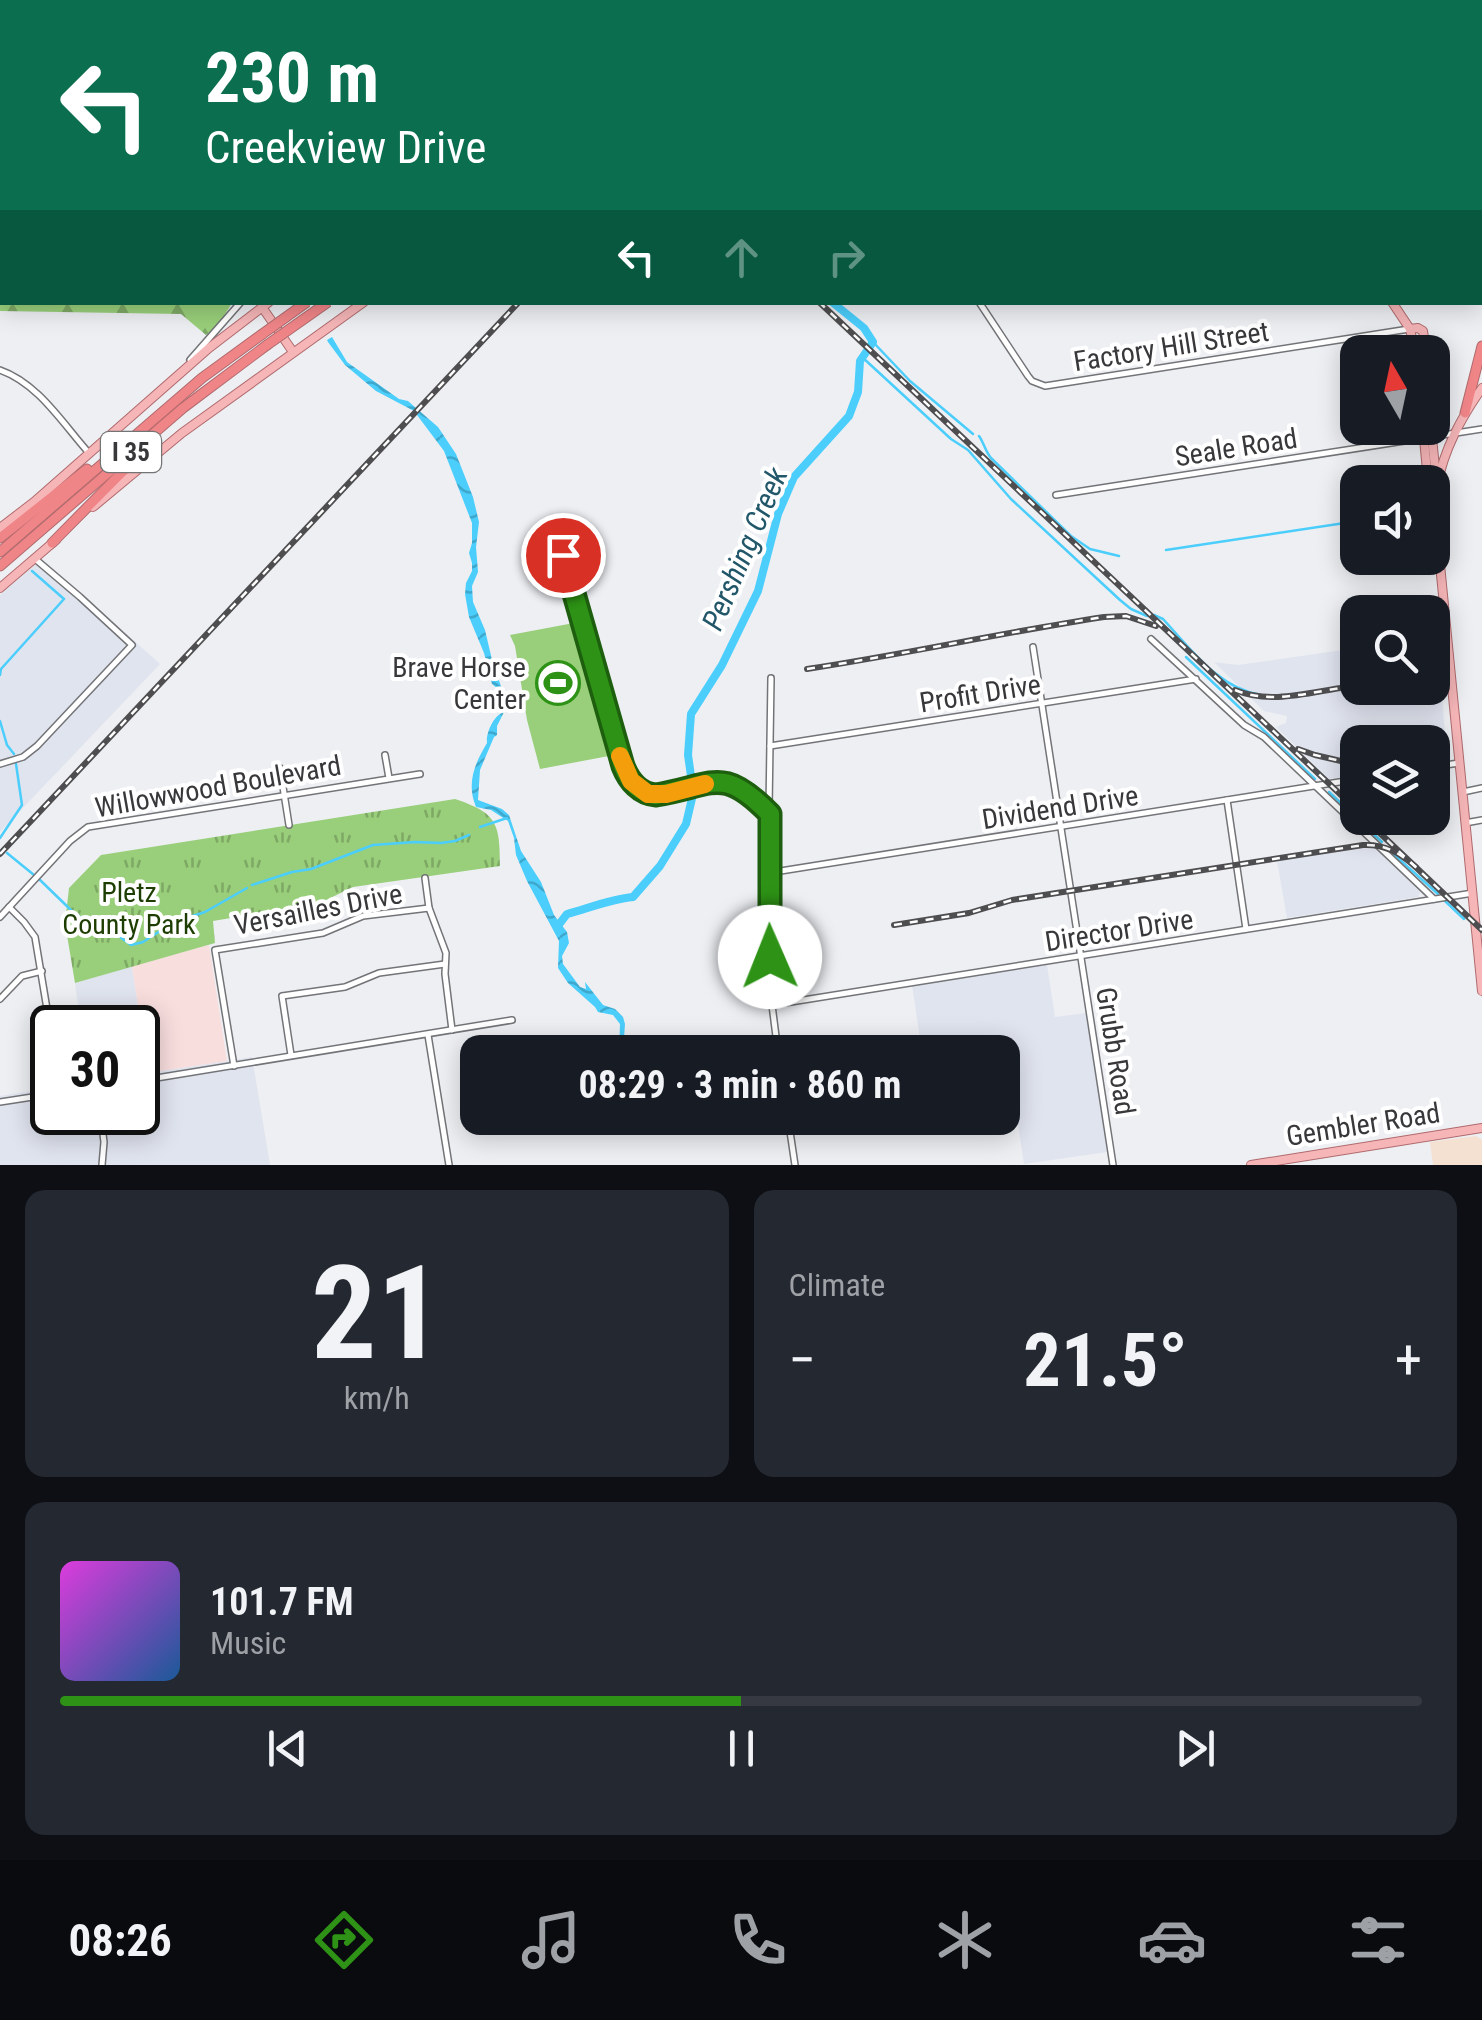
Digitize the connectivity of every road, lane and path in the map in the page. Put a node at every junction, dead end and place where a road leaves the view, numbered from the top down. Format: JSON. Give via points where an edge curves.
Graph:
{"nodes":[{"id":1,"x":238,"y":305,"type":"edge"},
{"id":2,"x":262,"y":305,"type":"edge"},
{"id":3,"x":264,"y":305,"type":"edge"},
{"id":4,"x":303,"y":305,"type":"edge"},
{"id":5,"x":324,"y":305,"type":"edge"},
{"id":6,"x":360,"y":305,"type":"edge"},
{"id":7,"x":981,"y":305,"type":"edge"},
{"id":8,"x":1394,"y":305,"type":"edge"},
{"id":9,"x":1410,"y":329,"type":"junction"},
{"id":10,"x":1411,"y":335,"type":"edge"},
{"id":11,"x":1424,"y":335,"type":"edge"},
{"id":12,"x":1482,"y":346,"type":"edge"},
{"id":13,"x":293,"y":352,"type":"junction"},
{"id":14,"x":0,"y":370,"type":"edge"},
{"id":15,"x":170,"y":382,"type":"junction"},
{"id":16,"x":209,"y":388,"type":"junction"},
{"id":17,"x":1482,"y":388,"type":"edge"},
{"id":18,"x":1465,"y":413,"type":"junction"},
{"id":19,"x":1482,"y":430,"type":"edge"},
{"id":20,"x":1450,"y":434,"type":"edge"},
{"id":21,"x":1454,"y":434,"type":"junction"},
{"id":22,"x":134,"y":436,"type":"junction"},
{"id":23,"x":1362,"y":445,"type":"edge"},
{"id":24,"x":89,"y":453,"type":"junction"},
{"id":25,"x":1440,"y":465,"type":"edge"},
{"id":26,"x":1056,"y":495,"type":"dead end"},
{"id":27,"x":554,"y":522,"type":"dead end"},
{"id":28,"x":0,"y":528,"type":"edge"},
{"id":29,"x":0,"y":538,"type":"edge"},
{"id":30,"x":52,"y":543,"type":"junction"},
{"id":31,"x":0,"y":552,"type":"edge"},
{"id":32,"x":34,"y":558,"type":"junction"},
{"id":33,"x":0,"y":566,"type":"edge"},
{"id":34,"x":1441,"y":575,"type":"edge"},
{"id":35,"x":0,"y":588,"type":"edge"},
{"id":36,"x":1151,"y":639,"type":"dead end"},
{"id":37,"x":1033,"y":647,"type":"dead end"},
{"id":38,"x":771,"y":678,"type":"dead end"},
{"id":39,"x":1196,"y":679,"type":"junction"},
{"id":40,"x":759,"y":700,"type":"dead end"},
{"id":41,"x":771,"y":700,"type":"junction"},
{"id":42,"x":1042,"y":703,"type":"junction"},
{"id":43,"x":770,"y":746,"type":"junction"},
{"id":44,"x":385,"y":754,"type":"dead end"},
{"id":45,"x":1460,"y":763,"type":"junction"},
{"id":46,"x":0,"y":764,"type":"edge"},
{"id":47,"x":1450,"y":765,"type":"edge"},
{"id":48,"x":280,"y":768,"type":"dead end"},
{"id":49,"x":420,"y":774,"type":"dead end"},
{"id":50,"x":389,"y":778,"type":"junction"},
{"id":51,"x":1340,"y":783,"type":"edge"},
{"id":52,"x":1316,"y":786,"type":"junction"},
{"id":53,"x":1482,"y":788,"type":"edge"},
{"id":54,"x":1463,"y":792,"type":"junction"},
{"id":55,"x":284,"y":795,"type":"junction"},
{"id":56,"x":1227,"y":800,"type":"junction"},
{"id":57,"x":770,"y":814,"type":"junction"},
{"id":58,"x":1482,"y":820,"type":"edge"},
{"id":59,"x":1466,"y":823,"type":"junction"},
{"id":60,"x":289,"y":824,"type":"dead end"},
{"id":61,"x":1061,"y":827,"type":"junction"},
{"id":62,"x":768,"y":873,"type":"junction"},
{"id":63,"x":426,"y":878,"type":"dead end"},
{"id":64,"x":1473,"y":893,"type":"junction"},
{"id":65,"x":1434,"y":899,"type":"junction"},
{"id":66,"x":9,"y":907,"type":"junction"},
{"id":67,"x":430,"y":908,"type":"junction"},
{"id":68,"x":0,"y":917,"type":"edge"},
{"id":69,"x":1246,"y":930,"type":"junction"},
{"id":70,"x":1081,"y":956,"type":"junction"},
{"id":71,"x":445,"y":964,"type":"junction"},
{"id":72,"x":42,"y":972,"type":"junction"},
{"id":73,"x":1482,"y":991,"type":"edge"},
{"id":74,"x":0,"y":998,"type":"edge"},
{"id":75,"x":47,"y":1005,"type":"edge"},
{"id":76,"x":772,"y":1006,"type":"junction"},
{"id":77,"x":512,"y":1020,"type":"dead end"},
{"id":78,"x":452,"y":1030,"type":"junction"},
{"id":79,"x":428,"y":1034,"type":"junction"},
{"id":80,"x":776,"y":1035,"type":"edge"},
{"id":81,"x":355,"y":1038,"type":"dead end"},
{"id":82,"x":359,"y":1046,"type":"junction"},
{"id":83,"x":291,"y":1056,"type":"junction"},
{"id":84,"x":234,"y":1066,"type":"junction"},
{"id":85,"x":160,"y":1078,"type":"edge"},
{"id":86,"x":30,"y":1097,"type":"edge"},
{"id":87,"x":0,"y":1102,"type":"edge"},
{"id":88,"x":1482,"y":1128,"type":"edge"},
{"id":89,"x":103,"y":1135,"type":"edge"},
{"id":90,"x":791,"y":1135,"type":"edge"},
{"id":91,"x":102,"y":1165,"type":"edge"},
{"id":92,"x":449,"y":1165,"type":"edge"},
{"id":93,"x":795,"y":1165,"type":"edge"},
{"id":94,"x":1113,"y":1165,"type":"edge"},
{"id":95,"x":1251,"y":1165,"type":"edge"}],
"edges":[{"from":1,"to":15,"type":"street"},
{"from":2,"to":15,"type":"main road"},
{"from":3,"to":13,"type":"main road"},
{"from":4,"to":22,"type":"highway","number":"I 35","bridge":true},
{"from":5,"to":16,"type":"highway","number":"I 35","bridge":true},
{"from":6,"to":13,"type":"main road"},
{"from":7,"to":9,"type":"street","name":"Factory Hill Street","via":[[1028,376],[1045,386]]},
{"from":8,"to":9,"type":"main road"},
{"from":9,"to":10,"type":"main road"},
{"from":9,"to":11,"type":"main road"},
{"from":12,"to":18,"type":"highway"},
{"from":13,"to":30,"type":"main road","via":[[182,433]]},
{"from":14,"to":24,"type":"street","via":[[33,389]]},
{"from":15,"to":24,"type":"main road"},
{"from":16,"to":30,"type":"highway"},
{"from":16,"to":33,"type":"highway","number":"I 35"},
{"from":17,"to":18,"type":"main road"},
{"from":18,"to":21,"type":"main road"},
{"from":19,"to":21,"type":"street","name":"Seale Road"},
{"from":20,"to":21,"type":"street","name":"Seale Road"},
{"from":21,"to":25,"type":"main road"},
{"from":22,"to":29,"type":"highway"},
{"from":22,"to":31,"type":"highway","number":"I 35"},
{"from":23,"to":26,"type":"street","name":"Seale Road"},
{"from":24,"to":28,"type":"main road"},
{"from":27,"to":57,"type":"street","via":[[631,781],[656,795],[712,782],[736,785]]},
{"from":30,"to":32,"type":"main road"},
{"from":32,"to":35,"type":"main road"},
{"from":32,"to":46,"type":"street","via":[[132,645],[36,746]]},
{"from":34,"to":45,"type":"main road"},
{"from":36,"to":39,"type":"street"},
{"from":37,"to":42,"type":"street","name":"Grubb Road"},
{"from":38,"to":41,"type":"street"},
{"from":39,"to":42,"type":"street","name":"Profit Drive"},
{"from":39,"to":52,"type":"street"},
{"from":40,"to":41,"type":"street"},
{"from":41,"to":43,"type":"street"},
{"from":42,"to":43,"type":"street","name":"Profit Drive"},
{"from":42,"to":61,"type":"street","name":"Grubb Road"},
{"from":43,"to":57,"type":"street"},
{"from":44,"to":50,"type":"street"},
{"from":45,"to":47,"type":"street"},
{"from":45,"to":54,"type":"main road"},
{"from":48,"to":55,"type":"street"},
{"from":49,"to":50,"type":"street","name":"Willowwood Boulevard"},
{"from":50,"to":55,"type":"street","name":"Willowwood Boulevard"},
{"from":51,"to":52,"type":"street","name":"Dividend Drive"},
{"from":52,"to":56,"type":"street","name":"Dividend Drive"},
{"from":52,"to":65,"type":"street"},
{"from":53,"to":54,"type":"street"},
{"from":54,"to":59,"type":"main road"},
{"from":55,"to":60,"type":"street"},
{"from":55,"to":66,"type":"street","name":"Willowwood Boulevard","via":[[88,828]]},
{"from":56,"to":61,"type":"street","name":"Dividend Drive"},
{"from":56,"to":69,"type":"street"},
{"from":57,"to":62,"type":"street"},
{"from":58,"to":59,"type":"street"},
{"from":59,"to":64,"type":"main road"},
{"from":61,"to":62,"type":"street","name":"Dividend Drive"},
{"from":61,"to":70,"type":"street","name":"Grubb Road"},
{"from":62,"to":76,"type":"street"},
{"from":63,"to":67,"type":"street"},
{"from":64,"to":65,"type":"street","name":"Director Drive"},
{"from":64,"to":73,"type":"main road"},
{"from":65,"to":69,"type":"street","name":"Director Drive"},
{"from":66,"to":68,"type":"street","name":"Willowwood Boulevard"},
{"from":66,"to":72,"type":"street","via":[[33,933]]},
{"from":67,"to":71,"type":"street"},
{"from":67,"to":84,"type":"street","name":"Versailles Drive","via":[[215,950]]},
{"from":69,"to":70,"type":"street","name":"Director Drive"},
{"from":70,"to":76,"type":"street","name":"Director Drive"},
{"from":70,"to":94,"type":"street","name":"Grubb Road"},
{"from":71,"to":78,"type":"street"},
{"from":71,"to":83,"type":"street","via":[[282,996]]},
{"from":72,"to":74,"type":"street","via":[[22,976]]},
{"from":72,"to":75,"type":"street"},
{"from":76,"to":80,"type":"street"},
{"from":77,"to":78,"type":"street"},
{"from":78,"to":79,"type":"street"},
{"from":79,"to":82,"type":"street"},
{"from":79,"to":92,"type":"street"},
{"from":81,"to":82,"type":"street"},
{"from":82,"to":83,"type":"street"},
{"from":83,"to":84,"type":"street"},
{"from":84,"to":85,"type":"street"},
{"from":86,"to":87,"type":"street"},
{"from":88,"to":95,"type":"main road","name":"Gembler Road"},
{"from":89,"to":91,"type":"street"},
{"from":90,"to":93,"type":"street"}]}
